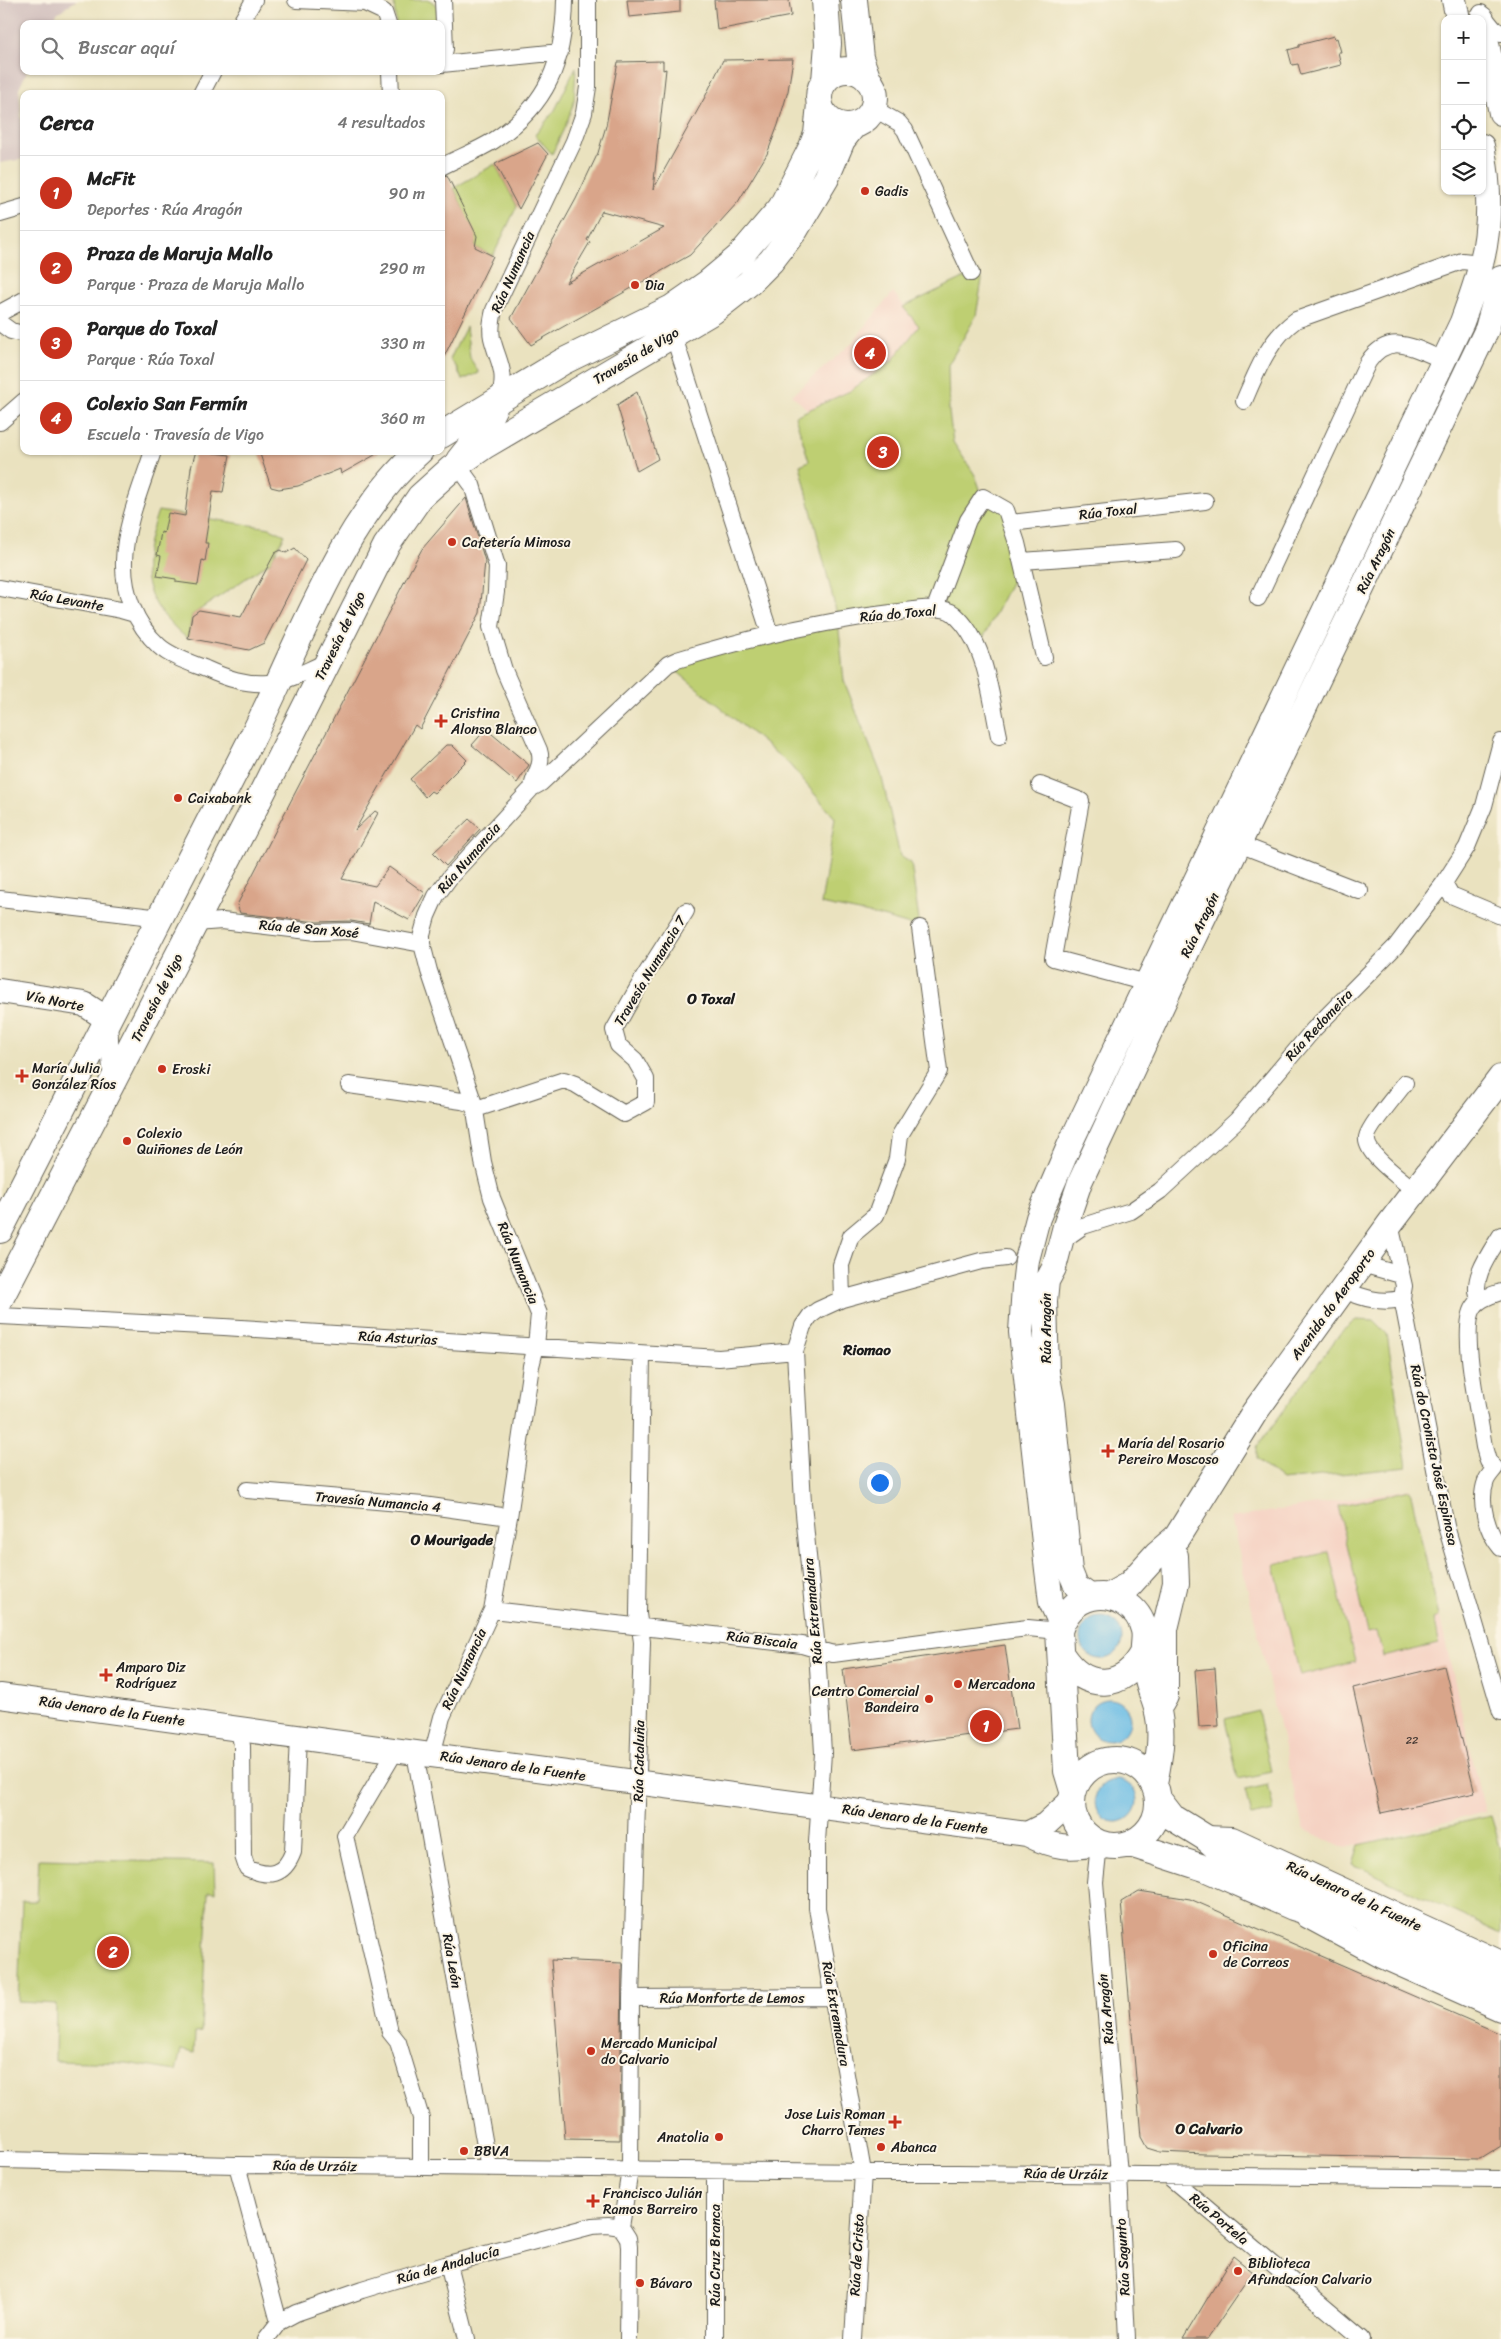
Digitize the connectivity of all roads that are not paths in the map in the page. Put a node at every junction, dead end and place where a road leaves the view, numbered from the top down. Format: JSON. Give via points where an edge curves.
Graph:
{"nodes":[{"id":1,"x":254,"y":0,"type":"edge"},
{"id":2,"x":296,"y":0,"type":"edge"},
{"id":3,"x":443,"y":0,"type":"edge"},
{"id":4,"x":565,"y":0,"type":"edge"},
{"id":5,"x":588,"y":0,"type":"edge"},
{"id":6,"x":825,"y":0,"type":"edge"},
{"id":7,"x":854,"y":0,"type":"edge"},
{"id":8,"x":1454,"y":0,"type":"edge"},
{"id":9,"x":1481,"y":13,"type":"edge"},
{"id":10,"x":1457,"y":15,"type":"edge"},
{"id":11,"x":242,"y":20,"type":"edge"},
{"id":12,"x":387,"y":20,"type":"edge"},
{"id":13,"x":444,"y":20,"type":"edge"},
{"id":14,"x":1501,"y":33,"type":"edge"},
{"id":15,"x":560,"y":52,"type":"junction"},
{"id":16,"x":445,"y":64,"type":"edge"},
{"id":17,"x":212,"y":75,"type":"edge"},
{"id":18,"x":392,"y":75,"type":"edge"},
{"id":19,"x":868,"y":80,"type":"junction"},
{"id":20,"x":203,"y":90,"type":"edge"},
{"id":21,"x":390,"y":90,"type":"edge"},
{"id":22,"x":822,"y":92,"type":"junction"},
{"id":23,"x":873,"y":108,"type":"junction"},
{"id":24,"x":1501,"y":113,"type":"edge"},
{"id":25,"x":853,"y":126,"type":"junction"},
{"id":26,"x":1483,"y":150,"type":"edge"},
{"id":27,"x":445,"y":165,"type":"edge"},
{"id":28,"x":20,"y":208,"type":"edge"},
{"id":29,"x":0,"y":214,"type":"edge"},
{"id":30,"x":1482,"y":263,"type":"junction"},
{"id":31,"x":971,"y":273,"type":"dead end"},
{"id":32,"x":1501,"y":278,"type":"edge"},
{"id":33,"x":20,"y":302,"type":"edge"},
{"id":34,"x":0,"y":313,"type":"edge"},
{"id":35,"x":0,"y":323,"type":"edge"},
{"id":36,"x":20,"y":333,"type":"edge"},
{"id":37,"x":673,"y":334,"type":"junction"},
{"id":38,"x":1445,"y":361,"type":"junction"},
{"id":39,"x":498,"y":399,"type":"junction"},
{"id":40,"x":1244,"y":400,"type":"dead end"},
{"id":41,"x":20,"y":404,"type":"edge"},
{"id":42,"x":0,"y":422,"type":"edge"},
{"id":43,"x":445,"y":432,"type":"edge"},
{"id":44,"x":152,"y":455,"type":"edge"},
{"id":45,"x":416,"y":455,"type":"edge"},
{"id":46,"x":451,"y":469,"type":"junction"},
{"id":47,"x":1205,"y":502,"type":"dead end"},
{"id":48,"x":1010,"y":523,"type":"junction"},
{"id":49,"x":1176,"y":550,"type":"dead end"},
{"id":50,"x":1022,"y":561,"type":"junction"},
{"id":51,"x":0,"y":588,"type":"edge"},
{"id":52,"x":1258,"y":598,"type":"dead end"},
{"id":53,"x":935,"y":608,"type":"junction"},
{"id":54,"x":134,"y":614,"type":"junction"},
{"id":55,"x":770,"y":634,"type":"junction"},
{"id":56,"x":1044,"y":657,"type":"dead end"},
{"id":57,"x":325,"y":663,"type":"junction"},
{"id":58,"x":278,"y":682,"type":"junction"},
{"id":59,"x":247,"y":683,"type":"junction"},
{"id":60,"x":261,"y":720,"type":"junction"},
{"id":61,"x":999,"y":736,"type":"dead end"},
{"id":62,"x":1501,"y":742,"type":"edge"},
{"id":63,"x":1040,"y":785,"type":"dead end"},
{"id":64,"x":532,"y":788,"type":"junction"},
{"id":65,"x":1239,"y":844,"type":"junction"},
{"id":66,"x":1444,"y":883,"type":"junction"},
{"id":67,"x":1360,"y":891,"type":"dead end"},
{"id":68,"x":0,"y":899,"type":"edge"},
{"id":69,"x":686,"y":911,"type":"dead end"},
{"id":70,"x":1501,"y":916,"type":"edge"},
{"id":71,"x":161,"y":918,"type":"junction"},
{"id":72,"x":195,"y":923,"type":"junction"},
{"id":73,"x":920,"y":928,"type":"dead end"},
{"id":74,"x":422,"y":944,"type":"junction"},
{"id":75,"x":1147,"y":983,"type":"junction"},
{"id":76,"x":0,"y":992,"type":"edge"},
{"id":77,"x":107,"y":1019,"type":"junction"},
{"id":78,"x":1501,"y":1078,"type":"edge"},
{"id":79,"x":113,"y":1082,"type":"junction"},
{"id":80,"x":1405,"y":1082,"type":"dead end"},
{"id":81,"x":349,"y":1085,"type":"dead end"},
{"id":82,"x":474,"y":1104,"type":"junction"},
{"id":83,"x":1415,"y":1191,"type":"junction"},
{"id":84,"x":1390,"y":1224,"type":"junction"},
{"id":85,"x":0,"y":1230,"type":"edge"},
{"id":86,"x":1501,"y":1235,"type":"edge"},
{"id":87,"x":1060,"y":1242,"type":"junction"},
{"id":88,"x":1016,"y":1259,"type":"junction"},
{"id":89,"x":1362,"y":1264,"type":"junction"},
{"id":90,"x":1400,"y":1275,"type":"junction"},
{"id":91,"x":1046,"y":1281,"type":"junction"},
{"id":92,"x":1343,"y":1290,"type":"junction"},
{"id":93,"x":1501,"y":1292,"type":"edge"},
{"id":94,"x":1402,"y":1298,"type":"junction"},
{"id":95,"x":0,"y":1299,"type":"edge"},
{"id":96,"x":842,"y":1299,"type":"junction"},
{"id":97,"x":1480,"y":1301,"type":"junction"},
{"id":98,"x":0,"y":1316,"type":"edge"},
{"id":99,"x":536,"y":1346,"type":"junction"},
{"id":100,"x":796,"y":1351,"type":"junction"},
{"id":101,"x":642,"y":1354,"type":"junction"},
{"id":102,"x":1498,"y":1468,"type":"edge"},
{"id":103,"x":247,"y":1490,"type":"dead end"},
{"id":104,"x":508,"y":1517,"type":"junction"},
{"id":105,"x":1176,"y":1547,"type":"junction"},
{"id":106,"x":1501,"y":1548,"type":"edge"},
{"id":107,"x":1100,"y":1597,"type":"junction"},
{"id":108,"x":492,"y":1610,"type":"junction"},
{"id":109,"x":639,"y":1626,"type":"junction"},
{"id":110,"x":1060,"y":1627,"type":"junction"},
{"id":111,"x":1144,"y":1641,"type":"junction"},
{"id":112,"x":817,"y":1650,"type":"junction"},
{"id":113,"x":1062,"y":1656,"type":"junction"},
{"id":114,"x":0,"y":1696,"type":"edge"},
{"id":115,"x":1158,"y":1710,"type":"junction"},
{"id":116,"x":1501,"y":1712,"type":"edge"},
{"id":117,"x":239,"y":1728,"type":"junction"},
{"id":118,"x":298,"y":1737,"type":"junction"},
{"id":119,"x":414,"y":1753,"type":"junction"},
{"id":120,"x":639,"y":1783,"type":"junction"},
{"id":121,"x":1156,"y":1792,"type":"junction"},
{"id":122,"x":1072,"y":1796,"type":"junction"},
{"id":123,"x":820,"y":1806,"type":"junction"},
{"id":124,"x":1027,"y":1834,"type":"junction"},
{"id":125,"x":1206,"y":1838,"type":"junction"},
{"id":126,"x":1099,"y":1844,"type":"junction"},
{"id":127,"x":1130,"y":1844,"type":"junction"},
{"id":128,"x":1293,"y":1908,"type":"junction"},
{"id":129,"x":1392,"y":1937,"type":"junction"},
{"id":130,"x":1501,"y":1963,"type":"edge"},
{"id":131,"x":1501,"y":1988,"type":"edge"},
{"id":132,"x":833,"y":1997,"type":"junction"},
{"id":133,"x":631,"y":1998,"type":"junction"},
{"id":134,"x":1501,"y":2009,"type":"edge"},
{"id":135,"x":0,"y":2160,"type":"edge"},
{"id":136,"x":237,"y":2165,"type":"junction"},
{"id":137,"x":421,"y":2167,"type":"junction"},
{"id":138,"x":488,"y":2168,"type":"junction"},
{"id":139,"x":630,"y":2170,"type":"junction"},
{"id":140,"x":715,"y":2171,"type":"junction"},
{"id":141,"x":863,"y":2172,"type":"junction"},
{"id":142,"x":1119,"y":2175,"type":"junction"},
{"id":143,"x":1167,"y":2176,"type":"junction"},
{"id":144,"x":1501,"y":2179,"type":"edge"},
{"id":145,"x":621,"y":2228,"type":"junction"},
{"id":146,"x":448,"y":2264,"type":"junction"},
{"id":147,"x":279,"y":2322,"type":"junction"},
{"id":148,"x":266,"y":2339,"type":"edge"},
{"id":149,"x":467,"y":2339,"type":"edge"},
{"id":150,"x":628,"y":2339,"type":"edge"},
{"id":151,"x":715,"y":2339,"type":"edge"},
{"id":152,"x":853,"y":2339,"type":"edge"},
{"id":153,"x":1127,"y":2339,"type":"edge"},
{"id":154,"x":1362,"y":2339,"type":"edge"}],
"edges":[{"from":1,"to":11,"type":"street"},
{"from":2,"to":12,"type":"street","via":[[365,3],[384,12]]},
{"from":3,"to":13,"type":"street"},
{"from":4,"to":15,"type":"street"},
{"from":5,"to":39,"type":"street","name":"Rúa Numancia","via":[[588,87],[584,113],[574,141],[494,310],[491,323],[491,336],[503,373]]},
{"from":6,"to":22,"type":"main road","name":"Travesía de Vigo","via":[[828,44]]},
{"from":7,"to":19,"type":"main road","via":[[860,58]]},
{"from":8,"to":10,"type":"main road"},
{"from":9,"to":14,"type":"street"},
{"from":9,"to":24,"type":"main road"},
{"from":15,"to":16,"type":"street"},
{"from":15,"to":27,"type":"street","via":[[555,71],[542,94],[516,124],[492,141]]},
{"from":17,"to":20,"type":"street"},
{"from":18,"to":21,"type":"street"},
{"from":19,"to":22,"type":"main road","via":[[847,70],[839,72]]},
{"from":19,"to":23,"type":"main road","via":[[875,98]]},
{"from":22,"to":25,"type":"main road","via":[[828,119],[836,124]]},
{"from":22,"to":39,"type":"main road","name":"Travesía de Vigo","via":[[817,134],[812,147],[781,208],[739,257],[672,308],[562,362]]},
{"from":23,"to":25,"type":"main road","via":[[865,120]]},
{"from":23,"to":31,"type":"street","via":[[905,130]]},
{"from":25,"to":37,"type":"main road","name":"Travesía de Vigo","via":[[842,140],[814,201],[771,261],[713,311]]},
{"from":26,"to":30,"type":"main road","name":"Rúa Aragón","via":[[1488,190]]},
{"from":28,"to":29,"type":"street"},
{"from":30,"to":38,"type":"main road","name":"Rúa Aragón"},
{"from":30,"to":40,"type":"street","via":[[1462,261],[1296,320],[1282,330],[1272,344]]},
{"from":32,"to":65,"type":"main road","name":"Rúa Aragón","via":[[1487,329]]},
{"from":33,"to":34,"type":"street"},
{"from":35,"to":36,"type":"street"},
{"from":37,"to":46,"type":"main road","name":"Travesía de Vigo","via":[[484,446]]},
{"from":37,"to":55,"type":"street"},
{"from":38,"to":52,"type":"street","via":[[1400,343],[1375,352]]},
{"from":38,"to":75,"type":"main road","name":"Rúa Aragón"},
{"from":39,"to":43,"type":"main road","name":"Travesía de Vigo"},
{"from":39,"to":46,"type":"main road","name":"Rúa Numancia","via":[[488,422]]},
{"from":41,"to":42,"type":"street"},
{"from":44,"to":54,"type":"street","via":[[125,545],[125,580]]},
{"from":45,"to":58,"type":"main road","via":[[379,496],[343,550]]},
{"from":46,"to":57,"type":"main road","name":"Travesía de Vigo","via":[[420,497],[386,546]]},
{"from":46,"to":64,"type":"street","name":"Rúa Numancia","via":[[464,474],[472,485],[497,566],[491,627],[504,670],[541,756],[542,764]]},
{"from":47,"to":48,"type":"street","name":"Rúa Toxal"},
{"from":48,"to":50,"type":"street"},
{"from":48,"to":53,"type":"street","via":[[1006,510],[983,497],[968,520]]},
{"from":49,"to":50,"type":"street"},
{"from":50,"to":56,"type":"street"},
{"from":51,"to":54,"type":"street","name":"Rúa Levante"},
{"from":53,"to":55,"type":"street","name":"Rúa do Toxal","via":[[838,619]]},
{"from":53,"to":61,"type":"street","name":"Rúa do Toxal","via":[[953,612],[979,646]]},
{"from":54,"to":59,"type":"street","via":[[146,632],[168,652],[216,674]]},
{"from":55,"to":64,"type":"street","name":"Rúa do Toxal","via":[[668,664]]},
{"from":57,"to":58,"type":"street"},
{"from":57,"to":72,"type":"main road","name":"Travesía de Vigo"},
{"from":58,"to":59,"type":"street"},
{"from":58,"to":60,"type":"main road"},
{"from":59,"to":60,"type":"street","via":[[260,698]]},
{"from":60,"to":71,"type":"main road"},
{"from":62,"to":66,"type":"street","name":"Rúa Redomeira","via":[[1484,806],[1467,847]]},
{"from":63,"to":75,"type":"street","via":[[1081,801],[1053,958]]},
{"from":64,"to":74,"type":"street","name":"Rúa Numancia","via":[[436,896],[427,916]]},
{"from":65,"to":67,"type":"street"},
{"from":65,"to":87,"type":"main road","name":"Rúa Aragón","via":[[1080,1182]]},
{"from":66,"to":70,"type":"street","via":[[1451,895]]},
{"from":66,"to":87,"type":"street","name":"Rúa Redomeira","via":[[1396,946],[1314,1029],[1237,1120],[1160,1191],[1131,1211],[1083,1226]]},
{"from":68,"to":71,"type":"street"},
{"from":69,"to":82,"type":"street","name":"Travesía Numancia 7","via":[[614,1030],[618,1045],[635,1060],[646,1079],[646,1102],[624,1114],[564,1080],[482,1107]]},
{"from":71,"to":77,"type":"main road"},
{"from":72,"to":74,"type":"street","name":"Rúa de San Xosé","via":[[222,921],[317,932],[351,931]]},
{"from":72,"to":79,"type":"main road","name":"Travesía de Vigo"},
{"from":73,"to":96,"type":"street","via":[[938,1071],[900,1135],[897,1159],[876,1215],[851,1236],[841,1265]]},
{"from":74,"to":82,"type":"street","name":"Rúa Numancia"},
{"from":75,"to":88,"type":"main road","name":"Rúa Aragón","via":[[1046,1196],[1031,1240]]},
{"from":76,"to":77,"type":"main road","name":"Vía Norte","via":[[84,1004]]},
{"from":77,"to":79,"type":"street","via":[[111,1032],[109,1067]]},
{"from":77,"to":85,"type":"main road"},
{"from":78,"to":83,"type":"main road","name":"Avenida do Aeroporto"},
{"from":79,"to":95,"type":"main road","name":"Travesía de Vigo"},
{"from":80,"to":83,"type":"street","via":[[1366,1138],[1370,1151]]},
{"from":81,"to":82,"type":"street"},
{"from":82,"to":99,"type":"street","name":"Rúa Numancia","via":[[492,1198],[539,1314]]},
{"from":83,"to":84,"type":"main road","name":"Avenida do Aeroporto"},
{"from":84,"to":89,"type":"main road","name":"Avenida do Aeroporto"},
{"from":84,"to":90,"type":"street","name":"Rúa do Cronista José Espinosa"},
{"from":86,"to":97,"type":"street","via":[[1482,1266],[1476,1293]]},
{"from":87,"to":91,"type":"main road","name":"Rúa Aragón","via":[[1054,1268]]},
{"from":88,"to":91,"type":"main road","via":[[1038,1264]]},
{"from":88,"to":96,"type":"street","name":"Rúa Extremadura","via":[[980,1261]]},
{"from":88,"to":110,"type":"main road","name":"Rúa Aragón","via":[[1026,1384],[1051,1602]]},
{"from":89,"to":90,"type":"street"},
{"from":89,"to":92,"type":"main road","name":"Avenida do Aeroporto"},
{"from":90,"to":94,"type":"street","name":"Rúa do Cronista José Espinosa","via":[[1404,1286]]},
{"from":91,"to":107,"type":"main road","name":"Rúa Aragón","via":[[1047,1372],[1054,1404],[1069,1563],[1076,1586]]},
{"from":92,"to":94,"type":"street","via":[[1364,1298]]},
{"from":92,"to":105,"type":"main road","name":"Avenida do Aeroporto","via":[[1254,1412]]},
{"from":93,"to":97,"type":"street"},
{"from":94,"to":116,"type":"street","name":"Rúa do Cronista José Espinosa","via":[[1446,1526]]},
{"from":96,"to":100,"type":"street","name":"Rúa Extremadura","via":[[810,1316],[803,1326]]},
{"from":97,"to":102,"type":"street","via":[[1474,1308],[1468,1327],[1470,1355],[1484,1447],[1488,1461]]},
{"from":98,"to":99,"type":"street","name":"Rúa Asturias"},
{"from":99,"to":101,"type":"street","name":"Rúa Asturias"},
{"from":99,"to":104,"type":"street","name":"Rúa Numancia"},
{"from":100,"to":101,"type":"street","name":"Rúa Asturias","via":[[719,1358]]},
{"from":100,"to":112,"type":"street","name":"Rúa Extremadura","via":[[803,1503]]},
{"from":101,"to":109,"type":"street","name":"Rúa Cataluña"},
{"from":102,"to":106,"type":"street","via":[[1486,1480],[1483,1494],[1492,1538]]},
{"from":103,"to":104,"type":"street","name":"Travesía Numancia 4","via":[[423,1505]]},
{"from":104,"to":108,"type":"street","name":"Rúa Numancia"},
{"from":105,"to":107,"type":"main road","name":"Avenida do Aeroporto","via":[[1157,1554],[1129,1585]]},
{"from":105,"to":111,"type":"main road","name":"Avenida do Aeroporto","via":[[1158,1590]]},
{"from":105,"to":115,"type":"main road","via":[[1176,1583],[1165,1629],[1164,1696]]},
{"from":107,"to":110,"type":"main road","via":[[1073,1606]]},
{"from":107,"to":111,"type":"main road","name":"Rúa Aragón","via":[[1121,1600],[1132,1608],[1140,1618]]},
{"from":108,"to":109,"type":"street","name":"Rúa Biscaia"},
{"from":108,"to":119,"type":"street","name":"Rúa Numancia","via":[[442,1717]]},
{"from":109,"to":112,"type":"street","name":"Rúa Biscaia","via":[[802,1645]]},
{"from":109,"to":120,"type":"street","name":"Rúa Cataluña","via":[[642,1642]]},
{"from":110,"to":112,"type":"street","name":"Rúa Biscaia","via":[[1028,1628],[833,1654]]},
{"from":110,"to":113,"type":"main road","name":"Rúa Aragón"},
{"from":111,"to":113,"type":"main road","via":[[1137,1665],[1112,1681],[1082,1678],[1070,1669]]},
{"from":111,"to":115,"type":"main road","name":"Rúa Aragón","via":[[1147,1678]]},
{"from":112,"to":123,"type":"street","name":"Rúa Extremadura","via":[[824,1763]]},
{"from":113,"to":122,"type":"main road","name":"Rúa Aragón","via":[[1067,1771]]},
{"from":114,"to":117,"type":"main road","name":"Rúa Jenaro de la Fuente"},
{"from":115,"to":121,"type":"main road","name":"Rúa Aragón","via":[[1161,1752]]},
{"from":117,"to":118,"type":"main road","name":"Rúa Jenaro de la Fuente"},
{"from":117,"to":118,"type":"street","via":[[243,1856],[247,1868],[268,1875],[282,1871],[293,1852]]},
{"from":118,"to":119,"type":"main road","name":"Rúa Jenaro de la Fuente"},
{"from":119,"to":120,"type":"main road","name":"Rúa Jenaro de la Fuente"},
{"from":119,"to":137,"type":"street","name":"Rúa Numancia","via":[[345,1836],[390,2032],[398,2042],[421,2118]]},
{"from":119,"to":138,"type":"street","name":"Rúa León"},
{"from":120,"to":123,"type":"main road","name":"Rúa Jenaro de la Fuente"},
{"from":120,"to":133,"type":"street","name":"Rúa Cataluña"},
{"from":121,"to":122,"type":"main road","via":[[1147,1773],[1136,1765],[1111,1760],[1087,1769],[1078,1779]]},
{"from":121,"to":125,"type":"main road","name":"Rúa Jenaro de la Fuente","via":[[1172,1817]]},
{"from":121,"to":127,"type":"main road","name":"Rúa Aragón","via":[[1158,1811],[1148,1831]]},
{"from":122,"to":124,"type":"main road","via":[[1044,1826]]},
{"from":122,"to":126,"type":"main road","name":"Rúa Aragón","via":[[1072,1811],[1078,1826],[1089,1839]]},
{"from":123,"to":124,"type":"main road","name":"Rúa Jenaro de la Fuente"},
{"from":123,"to":132,"type":"street","name":"Rúa Extremadura","via":[[818,1908]]},
{"from":124,"to":126,"type":"main road","name":"Rúa Jenaro de la Fuente","via":[[1054,1846],[1073,1848]]},
{"from":125,"to":129,"type":"main road","name":"Rúa Jenaro de la Fuente","via":[[1226,1856],[1362,1917]]},
{"from":125,"to":130,"type":"main road","name":"Rúa Jenaro de la Fuente","via":[[1232,1839]]},
{"from":126,"to":127,"type":"main road"},
{"from":126,"to":142,"type":"street","name":"Rúa Aragón","via":[[1096,1882]]},
{"from":127,"to":128,"type":"main road","name":"Rúa Jenaro de la Fuente","via":[[1207,1868]]},
{"from":128,"to":129,"type":"main road","name":"Rúa Jenaro de la Fuente"},
{"from":128,"to":134,"type":"main road","name":"Rúa Jenaro de la Fuente","via":[[1382,1956]]},
{"from":129,"to":131,"type":"main road"},
{"from":132,"to":133,"type":"street","name":"Rúa Monforte de Lemos"},
{"from":132,"to":141,"type":"street","name":"Rúa Extremadura"},
{"from":133,"to":139,"type":"street","name":"Rúa Cataluña"},
{"from":135,"to":136,"type":"street","name":"Rúa de Urzáiz"},
{"from":136,"to":137,"type":"street","name":"Rúa de Urzáiz"},
{"from":136,"to":147,"type":"street"},
{"from":137,"to":138,"type":"street","name":"Rúa de Urzáiz"},
{"from":138,"to":139,"type":"street","name":"Rúa de Urzáiz"},
{"from":139,"to":140,"type":"street","name":"Rúa de Urzáiz"},
{"from":139,"to":145,"type":"street"},
{"from":140,"to":141,"type":"street","name":"Rúa de Urzáiz"},
{"from":140,"to":151,"type":"street","name":"Rúa Cruz Branca"},
{"from":141,"to":142,"type":"street","name":"Rúa de Urzáiz"},
{"from":141,"to":152,"type":"street","name":"Rúa de Cristo"},
{"from":142,"to":143,"type":"street","name":"Rúa de Urzáiz"},
{"from":142,"to":153,"type":"street","name":"Rúa Sagunto"},
{"from":143,"to":144,"type":"street","name":"Rúa de Urzáiz"},
{"from":143,"to":154,"type":"street","name":"Rúa Portela"},
{"from":145,"to":146,"type":"street","name":"Rúa de Andalucía","via":[[592,2226]]},
{"from":145,"to":150,"type":"street","via":[[628,2238],[629,2247]]},
{"from":146,"to":147,"type":"street","name":"Rúa de Andalucía","via":[[362,2290]]},
{"from":146,"to":149,"type":"street"},
{"from":147,"to":148,"type":"street"}]}
